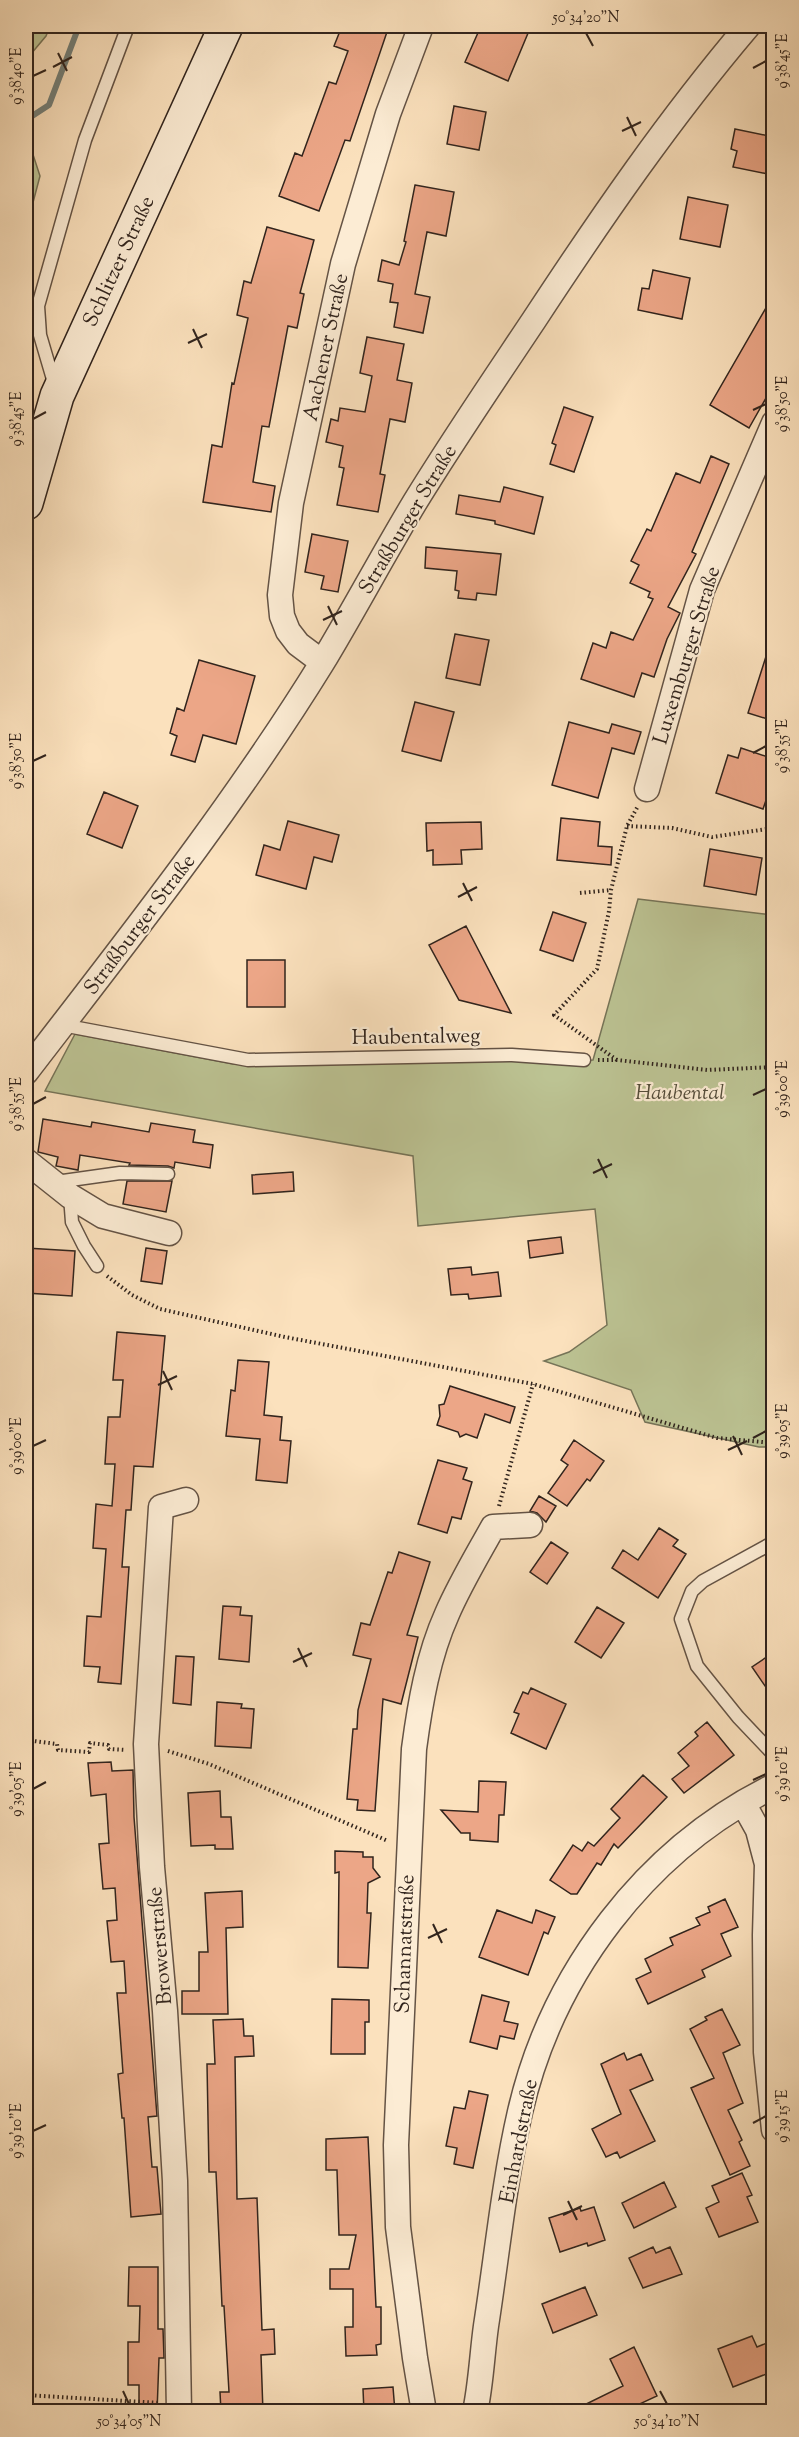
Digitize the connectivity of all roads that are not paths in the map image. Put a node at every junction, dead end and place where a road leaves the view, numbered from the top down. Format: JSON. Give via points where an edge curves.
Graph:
{"nodes":[{"id":1,"x":128,"y":26,"type":"edge"},
{"id":2,"x":226,"y":26,"type":"edge"},
{"id":3,"x":421,"y":26,"type":"edge"},
{"id":4,"x":748,"y":26,"type":"edge"},
{"id":5,"x":57,"y":396,"type":"junction"},
{"id":6,"x":774,"y":423,"type":"edge"},
{"id":7,"x":26,"y":503,"type":"edge"},
{"id":8,"x":322,"y":662,"type":"junction"},
{"id":9,"x":647,"y":789,"type":"road end"},
{"id":10,"x":62,"y":1024,"type":"junction"},
{"id":11,"x":584,"y":1060,"type":"road end"},
{"id":12,"x":26,"y":1072,"type":"edge"},
{"id":13,"x":26,"y":1161,"type":"edge"},
{"id":14,"x":168,"y":1174,"type":"dead end"},
{"id":15,"x":62,"y":1189,"type":"junction"},
{"id":16,"x":170,"y":1233,"type":"dead end"},
{"id":17,"x":97,"y":1266,"type":"road end"},
{"id":18,"x":186,"y":1500,"type":"dead end"},
{"id":19,"x":530,"y":1525,"type":"dead end"},
{"id":20,"x":774,"y":1542,"type":"edge"},
{"id":21,"x":774,"y":1755,"type":"edge"},
{"id":22,"x":774,"y":1786,"type":"edge"},
{"id":23,"x":743,"y":1803,"type":"junction"},
{"id":24,"x":774,"y":2130,"type":"edge"},
{"id":25,"x":179,"y":2408,"type":"edge"},
{"id":26,"x":424,"y":2412,"type":"edge"},
{"id":27,"x":475,"y":2412,"type":"edge"}],
"edges":[{"from":1,"to":5,"type":"lane","via":[[85,140],[38,306],[40,335]]},
{"from":2,"to":5,"type":"main road","name":"Schlitzer Straße"},
{"from":3,"to":8,"type":"street","name":"Aachener Straße","via":[[387,114],[344,264],[291,503],[280,595],[282,616],[298,644]]},
{"from":4,"to":8,"type":"street","name":"Straßburger Straße","via":[[674,117],[607,209],[450,446]]},
{"from":5,"to":7,"type":"main road","name":"Schlitzer Straße"},
{"from":6,"to":9,"type":"street","name":"Luxemburger Straße","via":[[702,590]]},
{"from":8,"to":10,"type":"street","name":"Straßburger Straße","via":[[207,835]]},
{"from":10,"to":11,"type":"lane","name":"Haubentalweg","via":[[248,1060],[500,1055]]},
{"from":10,"to":12,"type":"street","name":"Straßburger Straße"},
{"from":13,"to":15,"type":"street"},
{"from":14,"to":15,"type":"lane","via":[[120,1173]]},
{"from":15,"to":16,"type":"street","via":[[104,1216]]},
{"from":15,"to":17,"type":"lane","via":[[72,1222]]},
{"from":18,"to":25,"type":"street","name":"Browerstraße","via":[[161,1507],[146,1744],[175,2181]]},
{"from":19,"to":26,"type":"street","name":"Schannatstraße","via":[[493,1527],[447,1614],[421,1700],[414,1749],[396,2145],[398,2227]]},
{"from":20,"to":21,"type":"lane","via":[[703,1581],[692,1591],[681,1619],[697,1666]]},
{"from":22,"to":23,"type":"street","name":"Einhardstraße"},
{"from":23,"to":24,"type":"street","via":[[758,1830],[767,1863],[766,2052]]},
{"from":23,"to":27,"type":"street","name":"Einhardstraße","via":[[699,1833],[638,1888],[585,1956],[553,2016],[529,2079],[514,2141]]}]}
